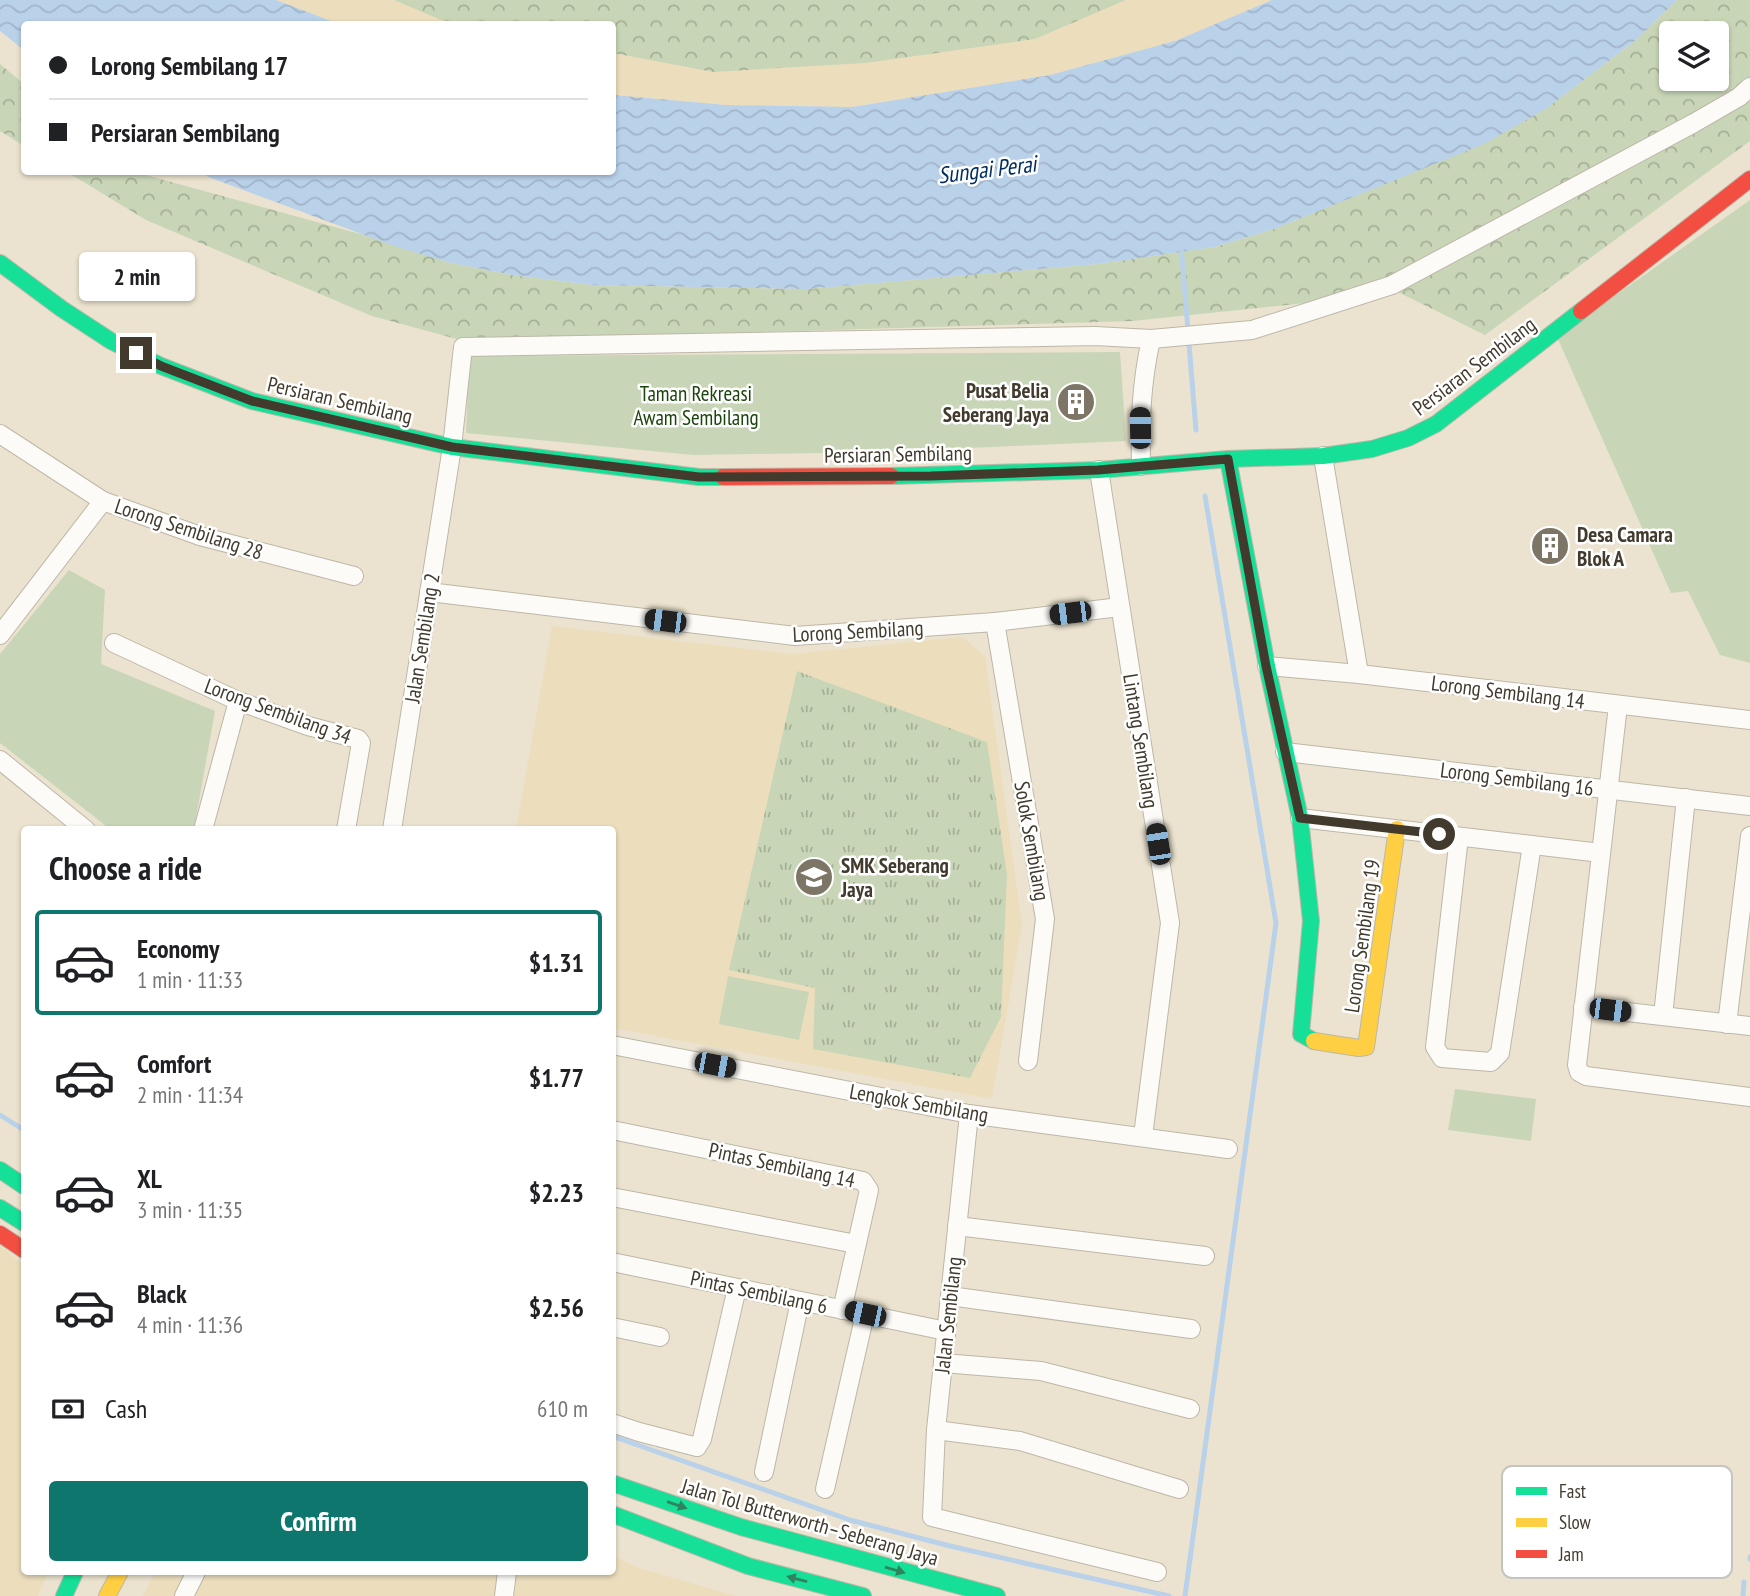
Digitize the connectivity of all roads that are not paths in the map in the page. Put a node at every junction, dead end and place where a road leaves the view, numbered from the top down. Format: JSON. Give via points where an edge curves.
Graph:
{"nodes":[{"id":1,"x":1750,"y":86,"type":"edge"},
{"id":2,"x":1750,"y":179,"type":"edge"},
{"id":3,"x":0,"y":263,"type":"edge"},
{"id":4,"x":1151,"y":339,"type":"junction"},
{"id":5,"x":0,"y":434,"type":"edge"},
{"id":6,"x":452,"y":447,"type":"junction"},
{"id":7,"x":1324,"y":456,"type":"junction"},
{"id":8,"x":1228,"y":459,"type":"junction"},
{"id":9,"x":1141,"y":466,"type":"junction"},
{"id":10,"x":1098,"y":470,"type":"junction"},
{"id":11,"x":103,"y":501,"type":"junction"},
{"id":12,"x":354,"y":576,"type":"dead end"},
{"id":13,"x":429,"y":592,"type":"junction"},
{"id":14,"x":1120,"y":607,"type":"junction"},
{"id":15,"x":995,"y":622,"type":"junction"},
{"id":16,"x":0,"y":635,"type":"edge"},
{"id":17,"x":114,"y":643,"type":"dead end"},
{"id":18,"x":1266,"y":666,"type":"junction"},
{"id":19,"x":1359,"y":674,"type":"junction"},
{"id":20,"x":238,"y":701,"type":"junction"},
{"id":21,"x":1618,"y":705,"type":"junction"},
{"id":22,"x":1750,"y":720,"type":"edge"},
{"id":23,"x":1285,"y":752,"type":"junction"},
{"id":24,"x":0,"y":760,"type":"edge"},
{"id":25,"x":1609,"y":789,"type":"junction"},
{"id":26,"x":1686,"y":798,"type":"junction"},
{"id":27,"x":1750,"y":806,"type":"edge"},
{"id":28,"x":1300,"y":818,"type":"junction"},
{"id":29,"x":81,"y":826,"type":"edge"},
{"id":30,"x":204,"y":826,"type":"edge"},
{"id":31,"x":347,"y":826,"type":"edge"},
{"id":32,"x":393,"y":826,"type":"edge"},
{"id":33,"x":1397,"y":829,"type":"junction"},
{"id":34,"x":1459,"y":836,"type":"junction"},
{"id":35,"x":1750,"y":836,"type":"edge"},
{"id":36,"x":1532,"y":845,"type":"junction"},
{"id":37,"x":1601,"y":853,"type":"junction"},
{"id":38,"x":1583,"y":1007,"type":"junction"},
{"id":39,"x":1662,"y":1016,"type":"junction"},
{"id":40,"x":1727,"y":1024,"type":"junction"},
{"id":41,"x":1750,"y":1026,"type":"edge"},
{"id":42,"x":616,"y":1046,"type":"edge"},
{"id":43,"x":1028,"y":1061,"type":"dead end"},
{"id":44,"x":1750,"y":1097,"type":"edge"},
{"id":45,"x":969,"y":1114,"type":"junction"},
{"id":46,"x":616,"y":1131,"type":"edge"},
{"id":47,"x":1143,"y":1136,"type":"junction"},
{"id":48,"x":1228,"y":1149,"type":"dead end"},
{"id":49,"x":0,"y":1170,"type":"edge"},
{"id":50,"x":21,"y":1184,"type":"edge"},
{"id":51,"x":616,"y":1198,"type":"edge"},
{"id":52,"x":0,"y":1208,"type":"edge"},
{"id":53,"x":21,"y":1221,"type":"edge"},
{"id":54,"x":957,"y":1226,"type":"junction"},
{"id":55,"x":0,"y":1234,"type":"edge"},
{"id":56,"x":856,"y":1244,"type":"junction"},
{"id":57,"x":21,"y":1248,"type":"edge"},
{"id":58,"x":1205,"y":1256,"type":"dead end"},
{"id":59,"x":616,"y":1263,"type":"edge"},
{"id":60,"x":737,"y":1288,"type":"junction"},
{"id":61,"x":950,"y":1296,"type":"junction"},
{"id":62,"x":800,"y":1301,"type":"junction"},
{"id":63,"x":842,"y":1310,"type":"junction"},
{"id":64,"x":865,"y":1314,"type":"junction"},
{"id":65,"x":616,"y":1328,"type":"edge"},
{"id":66,"x":1191,"y":1329,"type":"dead end"},
{"id":67,"x":946,"y":1331,"type":"junction"},
{"id":68,"x":660,"y":1337,"type":"dead end"},
{"id":69,"x":943,"y":1363,"type":"junction"},
{"id":70,"x":1190,"y":1409,"type":"dead end"},
{"id":71,"x":616,"y":1424,"type":"edge"},
{"id":72,"x":936,"y":1430,"type":"junction"},
{"id":73,"x":764,"y":1472,"type":"dead end"},
{"id":74,"x":616,"y":1484,"type":"edge"},
{"id":75,"x":825,"y":1489,"type":"dead end"},
{"id":76,"x":1179,"y":1489,"type":"dead end"},
{"id":77,"x":616,"y":1516,"type":"edge"},
{"id":78,"x":1157,"y":1572,"type":"dead end"},
{"id":79,"x":74,"y":1575,"type":"edge"},
{"id":80,"x":118,"y":1575,"type":"edge"},
{"id":81,"x":194,"y":1575,"type":"edge"},
{"id":82,"x":507,"y":1575,"type":"edge"},
{"id":83,"x":64,"y":1596,"type":"edge"},
{"id":84,"x":107,"y":1596,"type":"edge"},
{"id":85,"x":184,"y":1596,"type":"edge"},
{"id":86,"x":504,"y":1596,"type":"edge"},
{"id":87,"x":863,"y":1596,"type":"edge"},
{"id":88,"x":997,"y":1596,"type":"edge"}],
"edges":[{"from":1,"to":4,"type":"street","via":[[1694,123],[1392,285],[1252,330]]},
{"from":2,"to":7,"type":"main road","name":"Persiaran Sembilang","via":[[1436,424],[1372,449]]},
{"from":3,"to":6,"type":"main road","name":"Persiaran Sembilang","via":[[111,341],[161,366],[252,401]]},
{"from":4,"to":6,"type":"street","name":"Jalan Sembilang 2","via":[[1095,336],[463,347]]},
{"from":4,"to":9,"type":"street","via":[[1140,409]]},
{"from":5,"to":11,"type":"street","name":"Lorong Sembilang 28"},
{"from":6,"to":10,"type":"main road","name":"Persiaran Sembilang","via":[[699,477]]},
{"from":6,"to":13,"type":"street","name":"Jalan Sembilang 2"},
{"from":7,"to":8,"type":"main road","name":"Persiaran Sembilang"},
{"from":7,"to":19,"type":"street"},
{"from":8,"to":9,"type":"main road","name":"Persiaran Sembilang"},
{"from":8,"to":18,"type":"main road"},
{"from":9,"to":10,"type":"main road","name":"Persiaran Sembilang"},
{"from":10,"to":14,"type":"street","name":"Lintang Sembilang"},
{"from":11,"to":12,"type":"street","name":"Lorong Sembilang 28","via":[[200,536]]},
{"from":11,"to":16,"type":"street"},
{"from":13,"to":15,"type":"street","name":"Lorong Sembilang","via":[[795,636]]},
{"from":13,"to":32,"type":"street","name":"Jalan Sembilang 2"},
{"from":14,"to":15,"type":"street","name":"Lorong Sembilang"},
{"from":14,"to":47,"type":"street","name":"Lintang Sembilang","via":[[1170,923]]},
{"from":15,"to":43,"type":"street","name":"Solok Sembilang","via":[[1045,919]]},
{"from":17,"to":20,"type":"street","name":"Lorong Sembilang 34"},
{"from":18,"to":19,"type":"street","name":"Lorong Sembilang 14"},
{"from":18,"to":23,"type":"main road"},
{"from":19,"to":21,"type":"street","name":"Lorong Sembilang 14"},
{"from":20,"to":30,"type":"street"},
{"from":20,"to":31,"type":"street","name":"Lorong Sembilang 34","via":[[358,739]]},
{"from":21,"to":22,"type":"street","name":"Lorong Sembilang 14"},
{"from":21,"to":25,"type":"street"},
{"from":23,"to":25,"type":"street","name":"Lorong Sembilang 16"},
{"from":23,"to":28,"type":"main road"},
{"from":24,"to":29,"type":"street"},
{"from":25,"to":26,"type":"street","name":"Lorong Sembilang 16"},
{"from":25,"to":37,"type":"street"},
{"from":26,"to":27,"type":"street","name":"Lorong Sembilang 16"},
{"from":26,"to":39,"type":"street"},
{"from":28,"to":33,"type":"street"},
{"from":28,"to":33,"type":"main road","name":"Lorong Sembilang 19","via":[[1311,921],[1301,1034],[1359,1048],[1366,1047],[1368,1041]]},
{"from":33,"to":34,"type":"street"},
{"from":34,"to":36,"type":"street"},
{"from":34,"to":36,"type":"street","via":[[1435,1047],[1442,1058],[1491,1062],[1500,1053]]},
{"from":35,"to":40,"type":"street"},
{"from":36,"to":37,"type":"street"},
{"from":37,"to":38,"type":"street"},
{"from":38,"to":39,"type":"street"},
{"from":38,"to":44,"type":"street","via":[[1577,1065],[1586,1076]]},
{"from":39,"to":40,"type":"street"},
{"from":40,"to":41,"type":"street"},
{"from":42,"to":45,"type":"street","name":"Lengkok Sembilang"},
{"from":45,"to":47,"type":"street","name":"Lengkok Sembilang"},
{"from":45,"to":54,"type":"street","name":"Jalan Sembilang"},
{"from":46,"to":56,"type":"street","name":"Pintas Sembilang 14","via":[[863,1181],[869,1190]]},
{"from":47,"to":48,"type":"street","name":"Lengkok Sembilang"},
{"from":49,"to":50,"type":"main road"},
{"from":51,"to":56,"type":"street"},
{"from":52,"to":53,"type":"main road"},
{"from":54,"to":58,"type":"street"},
{"from":54,"to":61,"type":"street","name":"Jalan Sembilang"},
{"from":55,"to":57,"type":"main road"},
{"from":56,"to":63,"type":"street","name":"Pintas Sembilang 14"},
{"from":59,"to":60,"type":"street","name":"Pintas Sembilang 6"},
{"from":60,"to":62,"type":"street","name":"Pintas Sembilang 6"},
{"from":60,"to":71,"type":"street","via":[[697,1447]]},
{"from":61,"to":66,"type":"street"},
{"from":61,"to":67,"type":"street","name":"Jalan Sembilang"},
{"from":62,"to":63,"type":"street","name":"Pintas Sembilang 6"},
{"from":62,"to":73,"type":"street"},
{"from":63,"to":64,"type":"street","name":"Pintas Sembilang 6"},
{"from":64,"to":67,"type":"street","name":"Pintas Sembilang 6"},
{"from":64,"to":75,"type":"street"},
{"from":65,"to":68,"type":"street"},
{"from":67,"to":69,"type":"street","name":"Jalan Sembilang"},
{"from":69,"to":70,"type":"street","via":[[1041,1371]]},
{"from":69,"to":72,"type":"street","name":"Jalan Sembilang"},
{"from":72,"to":76,"type":"street","via":[[1020,1441]]},
{"from":72,"to":78,"type":"street","name":"Jalan Sembilang","via":[[932,1517]]},
{"from":74,"to":88,"type":"main road","name":"Jalan Tol Butterworth–Seberang Jaya","one_way":true,"via":[[741,1527]]},
{"from":87,"to":77,"type":"main road","one_way":true,"via":[[748,1566]]},
{"from":79,"to":83,"type":"main road"},
{"from":80,"to":84,"type":"main road"},
{"from":81,"to":85,"type":"street"},
{"from":82,"to":86,"type":"street"}]}
